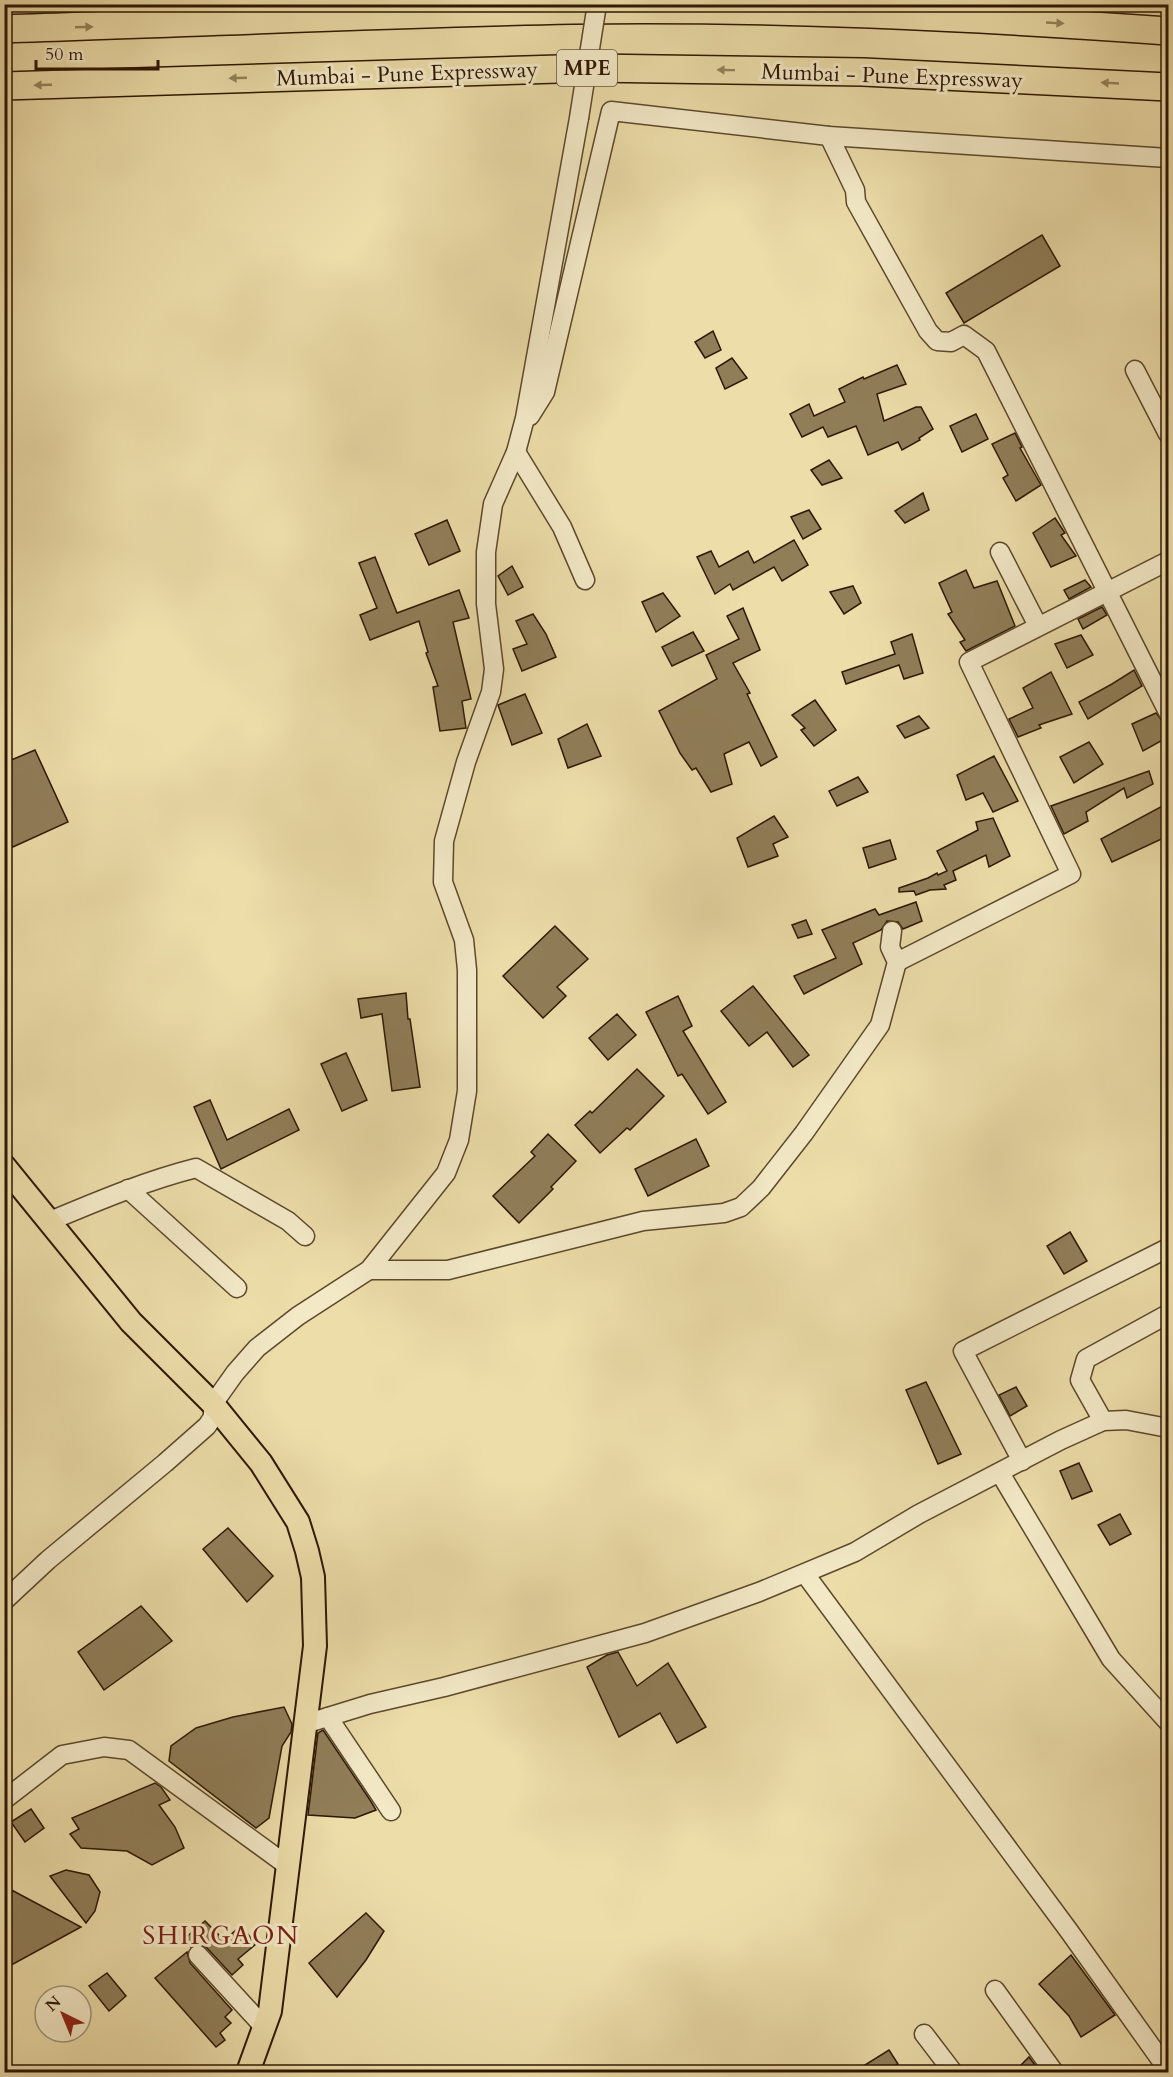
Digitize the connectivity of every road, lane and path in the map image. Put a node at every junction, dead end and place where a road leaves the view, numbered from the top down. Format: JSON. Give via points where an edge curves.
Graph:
{"nodes":[{"id":1,"x":597,"y":4,"type":"edge"},
{"id":2,"x":4,"y":29,"type":"edge"},
{"id":3,"x":1168,"y":31,"type":"edge"},
{"id":4,"x":4,"y":86,"type":"edge"},
{"id":5,"x":1168,"y":87,"type":"edge"},
{"id":6,"x":829,"y":136,"type":"junction"},
{"id":7,"x":1168,"y":158,"type":"edge"},
{"id":8,"x":1135,"y":370,"type":"dead end"},
{"id":9,"x":522,"y":428,"type":"junction"},
{"id":10,"x":1168,"y":434,"type":"edge"},
{"id":11,"x":516,"y":452,"type":"junction"},
{"id":12,"x":1000,"y":552,"type":"dead end"},
{"id":13,"x":1168,"y":561,"type":"edge"},
{"id":14,"x":585,"y":580,"type":"dead end"},
{"id":15,"x":1109,"y":592,"type":"junction"},
{"id":16,"x":1038,"y":626,"type":"junction"},
{"id":17,"x":1168,"y":712,"type":"edge"},
{"id":18,"x":892,"y":931,"type":"dead end"},
{"id":19,"x":897,"y":962,"type":"junction"},
{"id":20,"x":4,"y":1166,"type":"edge"},
{"id":21,"x":128,"y":1189,"type":"junction"},
{"id":22,"x":50,"y":1221,"type":"junction"},
{"id":23,"x":305,"y":1236,"type":"dead end"},
{"id":24,"x":1168,"y":1248,"type":"edge"},
{"id":25,"x":369,"y":1270,"type":"junction"},
{"id":26,"x":237,"y":1288,"type":"dead end"},
{"id":27,"x":1168,"y":1314,"type":"edge"},
{"id":28,"x":213,"y":1404,"type":"junction"},
{"id":29,"x":1103,"y":1421,"type":"junction"},
{"id":30,"x":1168,"y":1428,"type":"edge"},
{"id":31,"x":1022,"y":1461,"type":"junction"},
{"id":32,"x":1000,"y":1473,"type":"junction"},
{"id":33,"x":805,"y":1574,"type":"junction"},
{"id":34,"x":4,"y":1601,"type":"edge"},
{"id":35,"x":328,"y":1717,"type":"junction"},
{"id":36,"x":1168,"y":1722,"type":"edge"},
{"id":37,"x":305,"y":1724,"type":"junction"},
{"id":38,"x":4,"y":1800,"type":"edge"},
{"id":39,"x":391,"y":1811,"type":"dead end"},
{"id":40,"x":288,"y":1866,"type":"junction"},
{"id":41,"x":198,"y":1955,"type":"dead end"},
{"id":42,"x":995,"y":1990,"type":"dead end"},
{"id":43,"x":264,"y":2027,"type":"junction"},
{"id":44,"x":924,"y":2034,"type":"dead end"},
{"id":45,"x":1168,"y":2070,"type":"edge"},
{"id":46,"x":248,"y":2073,"type":"edge"},
{"id":47,"x":953,"y":2073,"type":"edge"},
{"id":48,"x":1054,"y":2073,"type":"edge"}],
"edges":[{"from":1,"to":9,"type":"street","bridge":true},
{"from":2,"to":3,"type":"highway","one_way":true,"via":[[561,11],[716,10],[876,13]]},
{"from":5,"to":4,"type":"highway","name":"Mumbai - Pune Expressway","number":"MPE","one_way":true,"via":[[862,72],[592,68]]},
{"from":6,"to":7,"type":"street"},
{"from":6,"to":9,"type":"street","via":[[611,111],[545,392]]},
{"from":6,"to":15,"type":"street","via":[[855,190],[856,202],[928,331],[938,341],[951,342],[964,335],[986,351]]},
{"from":8,"to":10,"type":"street"},
{"from":9,"to":11,"type":"street"},
{"from":11,"to":14,"type":"street","via":[[562,527]]},
{"from":11,"to":25,"type":"street","via":[[493,504],[486,552],[486,604],[494,669],[491,692],[444,841],[443,882],[464,940],[467,970],[467,1090],[459,1140],[446,1173]]},
{"from":12,"to":16,"type":"street"},
{"from":13,"to":15,"type":"street"},
{"from":15,"to":16,"type":"street"},
{"from":15,"to":17,"type":"street"},
{"from":16,"to":19,"type":"street","via":[[969,662],[1071,874]]},
{"from":18,"to":19,"type":"street","via":[[890,947]]},
{"from":19,"to":25,"type":"street","via":[[880,1025],[804,1133],[741,1207],[724,1213],[643,1221],[448,1270]]},
{"from":20,"to":22,"type":"main road"},
{"from":21,"to":22,"type":"street"},
{"from":21,"to":23,"type":"street","via":[[196,1168],[288,1221]]},
{"from":21,"to":26,"type":"street"},
{"from":22,"to":28,"type":"main road","via":[[131,1322]]},
{"from":24,"to":31,"type":"street","via":[[963,1352]]},
{"from":25,"to":28,"type":"street","via":[[257,1348]]},
{"from":27,"to":29,"type":"street","via":[[1086,1359],[1080,1380]]},
{"from":28,"to":34,"type":"street","via":[[213,1417],[207,1426]]},
{"from":28,"to":37,"type":"main road","via":[[261,1463],[298,1522],[307,1551],[313,1577],[315,1646]]},
{"from":29,"to":30,"type":"street","via":[[1126,1420]]},
{"from":29,"to":31,"type":"street"},
{"from":31,"to":32,"type":"street"},
{"from":32,"to":33,"type":"street","via":[[855,1552]]},
{"from":32,"to":36,"type":"street","via":[[1111,1659]]},
{"from":33,"to":35,"type":"street","via":[[645,1633]]},
{"from":33,"to":45,"type":"street"},
{"from":35,"to":37,"type":"street"},
{"from":35,"to":39,"type":"street"},
{"from":37,"to":40,"type":"main road"},
{"from":38,"to":40,"type":"street","via":[[62,1755],[104,1748],[129,1750]]},
{"from":40,"to":43,"type":"main road","via":[[270,2011]]},
{"from":41,"to":43,"type":"street"},
{"from":42,"to":48,"type":"street"},
{"from":43,"to":46,"type":"main road"},
{"from":44,"to":47,"type":"street"}]}
